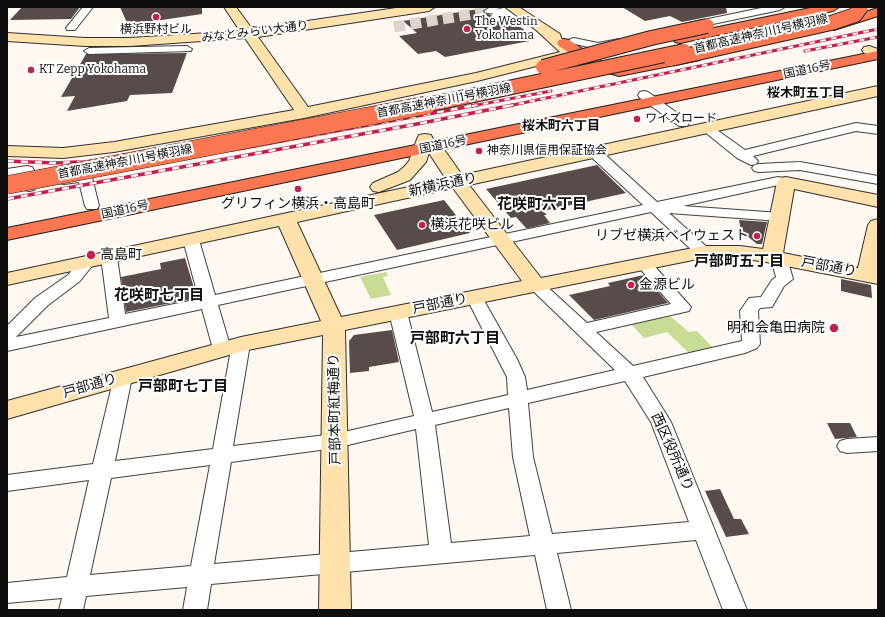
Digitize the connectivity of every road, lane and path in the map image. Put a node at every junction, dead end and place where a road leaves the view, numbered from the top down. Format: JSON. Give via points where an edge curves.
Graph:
{"nodes":[{"id":1,"x":88,"y":7,"type":"edge"},
{"id":2,"x":230,"y":7,"type":"edge"},
{"id":3,"x":387,"y":7,"type":"tunnel mouth"},
{"id":4,"x":429,"y":7,"type":"edge"},
{"id":5,"x":526,"y":7,"type":"edge"},
{"id":6,"x":780,"y":7,"type":"edge"},
{"id":7,"x":790,"y":7,"type":"edge"},
{"id":8,"x":833,"y":7,"type":"edge"},
{"id":9,"x":851,"y":7,"type":"edge"},
{"id":10,"x":861,"y":7,"type":"edge"},
{"id":11,"x":878,"y":7,"type":"edge"},
{"id":12,"x":499,"y":12,"type":"edge"},
{"id":13,"x":878,"y":12,"type":"edge"},
{"id":14,"x":71,"y":28,"type":"dead end"},
{"id":15,"x":7,"y":29,"type":"edge"},
{"id":16,"x":542,"y":29,"type":"junction"},
{"id":17,"x":247,"y":31,"type":"junction"},
{"id":18,"x":7,"y":37,"type":"edge"},
{"id":19,"x":569,"y":42,"type":"junction"},
{"id":20,"x":679,"y":48,"type":"junction"},
{"id":21,"x":187,"y":49,"type":"dead end"},
{"id":22,"x":89,"y":51,"type":"dead end"},
{"id":23,"x":876,"y":52,"type":"edge"},
{"id":24,"x":878,"y":81,"type":"edge"},
{"id":25,"x":878,"y":91,"type":"edge"},
{"id":26,"x":483,"y":94,"type":"junction"},
{"id":27,"x":649,"y":98,"type":"junction"},
{"id":28,"x":388,"y":104,"type":"junction"},
{"id":29,"x":304,"y":113,"type":"junction"},
{"id":30,"x":683,"y":123,"type":"junction"},
{"id":31,"x":706,"y":128,"type":"junction"},
{"id":32,"x":878,"y":130,"type":"edge"},
{"id":33,"x":430,"y":146,"type":"junction"},
{"id":34,"x":7,"y":150,"type":"edge"},
{"id":35,"x":594,"y":152,"type":"junction"},
{"id":36,"x":742,"y":155,"type":"junction"},
{"id":37,"x":759,"y":168,"type":"junction"},
{"id":38,"x":7,"y":174,"type":"edge"},
{"id":39,"x":444,"y":179,"type":"junction"},
{"id":40,"x":878,"y":180,"type":"edge"},
{"id":41,"x":782,"y":181,"type":"junction"},
{"id":42,"x":7,"y":185,"type":"edge"},
{"id":43,"x":29,"y":186,"type":"junction"},
{"id":44,"x":380,"y":187,"type":"junction"},
{"id":45,"x":7,"y":191,"type":"edge"},
{"id":46,"x":878,"y":201,"type":"edge"},
{"id":47,"x":92,"y":206,"type":"junction"},
{"id":48,"x":656,"y":207,"type":"junction"},
{"id":49,"x":780,"y":217,"type":"junction"},
{"id":50,"x":286,"y":219,"type":"junction"},
{"id":51,"x":7,"y":224,"type":"edge"},
{"id":52,"x":877,"y":231,"type":"edge"},
{"id":53,"x":7,"y":234,"type":"edge"},
{"id":54,"x":191,"y":240,"type":"junction"},
{"id":55,"x":502,"y":241,"type":"junction"},
{"id":56,"x":703,"y":252,"type":"junction"},
{"id":57,"x":109,"y":257,"type":"junction"},
{"id":58,"x":775,"y":257,"type":"junction"},
{"id":59,"x":87,"y":262,"type":"junction"},
{"id":60,"x":643,"y":263,"type":"junction"},
{"id":61,"x":7,"y":265,"type":"edge"},
{"id":62,"x":872,"y":277,"type":"edge"},
{"id":63,"x":7,"y":279,"type":"edge"},
{"id":64,"x":314,"y":281,"type":"junction"},
{"id":65,"x":536,"y":285,"type":"junction"},
{"id":66,"x":474,"y":297,"type":"junction"},
{"id":67,"x":208,"y":303,"type":"junction"},
{"id":68,"x":398,"y":312,"type":"junction"},
{"id":69,"x":118,"y":322,"type":"junction"},
{"id":70,"x":334,"y":325,"type":"junction"},
{"id":71,"x":582,"y":330,"type":"junction"},
{"id":72,"x":7,"y":336,"type":"edge"},
{"id":73,"x":7,"y":345,"type":"edge"},
{"id":74,"x":232,"y":346,"type":"junction"},
{"id":75,"x":629,"y":373,"type":"junction"},
{"id":76,"x":123,"y":377,"type":"junction"},
{"id":77,"x":518,"y":398,"type":"junction"},
{"id":78,"x":7,"y":410,"type":"edge"},
{"id":79,"x":425,"y":421,"type":"junction"},
{"id":80,"x":335,"y":441,"type":"junction"},
{"id":81,"x":878,"y":444,"type":"edge"},
{"id":82,"x":847,"y":446,"type":"dead end"},
{"id":83,"x":221,"y":456,"type":"junction"},
{"id":84,"x":103,"y":470,"type":"junction"},
{"id":85,"x":7,"y":483,"type":"edge"},
{"id":86,"x":705,"y":530,"type":"junction"},
{"id":87,"x":543,"y":545,"type":"junction"},
{"id":88,"x":441,"y":555,"type":"junction"},
{"id":89,"x":335,"y":563,"type":"junction"},
{"id":90,"x":201,"y":576,"type":"junction"},
{"id":91,"x":76,"y":587,"type":"junction"},
{"id":92,"x":7,"y":593,"type":"edge"},
{"id":93,"x":71,"y":610,"type":"edge"},
{"id":94,"x":195,"y":610,"type":"edge"},
{"id":95,"x":335,"y":610,"type":"edge"},
{"id":96,"x":559,"y":610,"type":"edge"},
{"id":97,"x":735,"y":610,"type":"edge"}],
"edges":[{"from":1,"to":14,"type":"street"},
{"from":2,"to":17,"type":"street"},
{"from":3,"to":17,"type":"street","name":"みなとみらい大通り"},
{"from":4,"to":17,"type":"street","name":"みなとみらい大通り"},
{"from":5,"to":19,"type":"street"},
{"from":6,"to":19,"type":"street","via":[[607,45]]},
{"from":7,"to":28,"type":"highway","bridge":true,"via":[[651,38],[545,67]]},
{"from":8,"to":19,"type":"highway","via":[[617,51],[594,50]]},
{"from":9,"to":20,"type":"highway","name":"首都高速神奈川1号横羽線"},
{"from":10,"to":26,"type":"highway","bridge":true,"via":[[852,16],[810,28],[612,71]]},
{"from":11,"to":20,"type":"highway","name":"首都高速神奈川1号横羽線"},
{"from":12,"to":16,"type":"street"},
{"from":13,"to":19,"type":"highway","via":[[837,25],[626,72],[606,69]]},
{"from":15,"to":17,"type":"street","name":"みなとみらい大通り","via":[[93,34]]},
{"from":16,"to":19,"type":"street"},
{"from":16,"to":29,"type":"street","via":[[567,50],[567,54]]},
{"from":17,"to":18,"type":"street","name":"みなとみらい大通り","via":[[184,40],[130,42]]},
{"from":17,"to":29,"type":"street"},
{"from":20,"to":26,"type":"highway","name":"首都高速神奈川1号横羽線","bridge":true},
{"from":20,"to":28,"type":"highway","name":"首都高速神奈川1号横羽線"},
{"from":21,"to":22,"type":"street"},
{"from":23,"to":27,"type":"highway","name":"国道16号"},
{"from":24,"to":30,"type":"street","name":"新横浜通り"},
{"from":25,"to":31,"type":"street","name":"新横浜通り"},
{"from":26,"to":42,"type":"highway","name":"首都高速神奈川1号横羽線","bridge":true},
{"from":27,"to":30,"type":"street"},
{"from":27,"to":33,"type":"highway","name":"国道16号"},
{"from":28,"to":38,"type":"highway","name":"首都高速神奈川1号横羽線"},
{"from":29,"to":34,"type":"street","via":[[86,151],[37,153]]},
{"from":30,"to":39,"type":"street","name":"新横浜通り"},
{"from":31,"to":35,"type":"street","name":"新横浜通り"},
{"from":31,"to":36,"type":"street"},
{"from":32,"to":36,"type":"street","via":[[856,127]]},
{"from":33,"to":39,"type":"street"},
{"from":33,"to":44,"type":"street","via":[[404,176]]},
{"from":33,"to":47,"type":"highway","name":"国道16号"},
{"from":33,"to":53,"type":"highway","name":"国道16号"},
{"from":35,"to":39,"type":"street","name":"新横浜通り"},
{"from":35,"to":48,"type":"street"},
{"from":36,"to":37,"type":"street"},
{"from":37,"to":40,"type":"street","via":[[800,166]]},
{"from":37,"to":41,"type":"street"},
{"from":38,"to":43,"type":"street","via":[[27,170]]},
{"from":39,"to":44,"type":"street","name":"新横浜通り"},
{"from":39,"to":50,"type":"street","name":"新横浜通り"},
{"from":39,"to":55,"type":"street"},
{"from":41,"to":46,"type":"street"},
{"from":41,"to":48,"type":"street"},
{"from":41,"to":49,"type":"street"},
{"from":43,"to":45,"type":"street"},
{"from":43,"to":47,"type":"street","via":[[85,177]]},
{"from":44,"to":61,"type":"street","name":"新横浜通り"},
{"from":47,"to":51,"type":"highway","name":"国道16号"},
{"from":48,"to":49,"type":"street"},
{"from":48,"to":55,"type":"street"},
{"from":48,"to":56,"type":"street"},
{"from":49,"to":58,"type":"street"},
{"from":50,"to":54,"type":"street","name":"新横浜通り"},
{"from":50,"to":64,"type":"street","name":"戸部本町紅梅通り"},
{"from":52,"to":62,"type":"street"},
{"from":54,"to":57,"type":"street","name":"新横浜通り"},
{"from":54,"to":67,"type":"street"},
{"from":55,"to":64,"type":"street"},
{"from":55,"to":65,"type":"street"},
{"from":56,"to":58,"type":"street","name":"戸部通り","via":[[740,252]]},
{"from":56,"to":60,"type":"street","name":"戸部通り"},
{"from":57,"to":59,"type":"street","name":"新横浜通り"},
{"from":57,"to":69,"type":"street"},
{"from":58,"to":62,"type":"street","name":"戸部通り"},
{"from":58,"to":75,"type":"street","via":[[785,279],[778,282],[766,303],[755,302],[749,311],[751,344]]},
{"from":59,"to":63,"type":"street","name":"新横浜通り"},
{"from":59,"to":72,"type":"street","via":[[74,278],[41,302]]},
{"from":60,"to":65,"type":"street","name":"戸部通り"},
{"from":60,"to":71,"type":"street","via":[[682,307]]},
{"from":64,"to":67,"type":"street"},
{"from":64,"to":70,"type":"street","name":"戸部本町紅梅通り"},
{"from":65,"to":66,"type":"street","name":"戸部通り"},
{"from":65,"to":71,"type":"street","name":"西区役所通り"},
{"from":66,"to":68,"type":"street","name":"戸部通り"},
{"from":66,"to":77,"type":"street","via":[[510,361],[516,376]]},
{"from":67,"to":69,"type":"street"},
{"from":67,"to":74,"type":"street"},
{"from":68,"to":70,"type":"street","name":"戸部通り"},
{"from":68,"to":79,"type":"street"},
{"from":69,"to":73,"type":"street"},
{"from":70,"to":74,"type":"street","name":"戸部通り"},
{"from":70,"to":80,"type":"street","name":"戸部本町紅梅通り"},
{"from":71,"to":75,"type":"street","name":"西区役所通り"},
{"from":74,"to":76,"type":"street","name":"戸部通り"},
{"from":74,"to":83,"type":"street"},
{"from":75,"to":77,"type":"street"},
{"from":75,"to":86,"type":"street","name":"西区役所通り","via":[[661,422]]},
{"from":76,"to":78,"type":"street","name":"戸部通り"},
{"from":76,"to":84,"type":"street"},
{"from":77,"to":79,"type":"street"},
{"from":77,"to":87,"type":"street","via":[[523,457]]},
{"from":79,"to":80,"type":"street"},
{"from":79,"to":88,"type":"street"},
{"from":80,"to":83,"type":"street"},
{"from":80,"to":89,"type":"street","name":"戸部本町紅梅通り"},
{"from":81,"to":82,"type":"street"},
{"from":83,"to":84,"type":"street"},
{"from":83,"to":90,"type":"street"},
{"from":84,"to":85,"type":"street"},
{"from":84,"to":91,"type":"street"},
{"from":86,"to":87,"type":"street"},
{"from":86,"to":97,"type":"street","name":"西区役所通り"},
{"from":87,"to":88,"type":"street"},
{"from":87,"to":96,"type":"street"},
{"from":88,"to":89,"type":"street"},
{"from":89,"to":90,"type":"street"},
{"from":89,"to":95,"type":"street","name":"戸部本町紅梅通り"},
{"from":90,"to":91,"type":"street"},
{"from":90,"to":94,"type":"street"},
{"from":91,"to":92,"type":"street"},
{"from":91,"to":93,"type":"street"}]}
